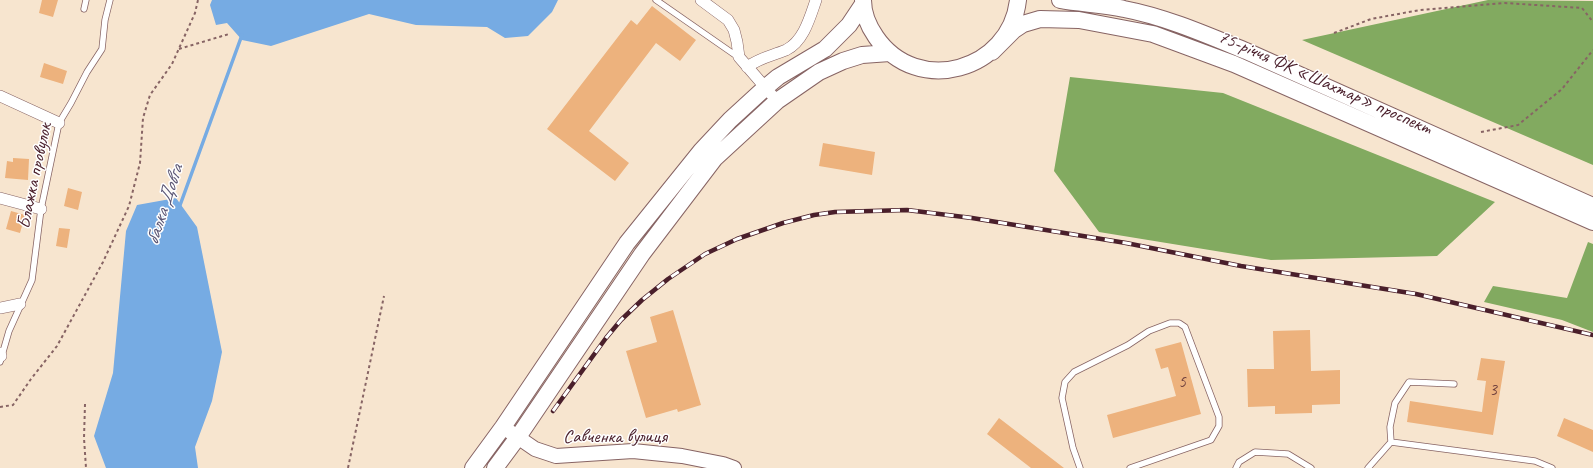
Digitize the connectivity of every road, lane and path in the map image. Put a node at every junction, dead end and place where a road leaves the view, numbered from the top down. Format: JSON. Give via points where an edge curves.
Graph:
{"nodes":[{"id":1,"x":86,"y":0,"type":"edge"},
{"id":2,"x":110,"y":0,"type":"edge"},
{"id":3,"x":198,"y":0,"type":"edge"},
{"id":4,"x":656,"y":0,"type":"edge"},
{"id":5,"x":701,"y":0,"type":"edge"},
{"id":6,"x":816,"y":0,"type":"edge"},
{"id":7,"x":1018,"y":0,"type":"edge"},
{"id":8,"x":1060,"y":0,"type":"edge"},
{"id":9,"x":863,"y":2,"type":"edge"},
{"id":10,"x":84,"y":9,"type":"dead end"},
{"id":11,"x":1593,"y":22,"type":"edge"},
{"id":12,"x":1334,"y":33,"type":"dead end"},
{"id":13,"x":228,"y":34,"type":"dead end"},
{"id":14,"x":179,"y":49,"type":"junction"},
{"id":15,"x":992,"y":52,"type":"junction"},
{"id":16,"x":1592,"y":52,"type":"edge"},
{"id":17,"x":890,"y":53,"type":"junction"},
{"id":18,"x":739,"y":57,"type":"junction"},
{"id":19,"x":747,"y":67,"type":"junction"},
{"id":20,"x":766,"y":87,"type":"junction"},
{"id":21,"x":0,"y":96,"type":"edge"},
{"id":22,"x":777,"y":101,"type":"junction"},
{"id":23,"x":59,"y":123,"type":"junction"},
{"id":24,"x":1481,"y":132,"type":"dead end"},
{"id":25,"x":0,"y":198,"type":"edge"},
{"id":26,"x":1593,"y":206,"type":"edge"},
{"id":27,"x":41,"y":209,"type":"junction"},
{"id":28,"x":1593,"y":222,"type":"edge"},
{"id":29,"x":384,"y":296,"type":"dead end"},
{"id":30,"x":20,"y":304,"type":"junction"},
{"id":31,"x":0,"y":308,"type":"edge"},
{"id":32,"x":0,"y":357,"type":"edge"},
{"id":33,"x":1454,"y":384,"type":"dead end"},
{"id":34,"x":85,"y":404,"type":"dead end"},
{"id":35,"x":0,"y":407,"type":"edge"},
{"id":36,"x":503,"y":427,"type":"junction"},
{"id":37,"x":518,"y":437,"type":"junction"},
{"id":38,"x":1391,"y":442,"type":"junction"},
{"id":39,"x":86,"y":468,"type":"edge"},
{"id":40,"x":348,"y":468,"type":"edge"},
{"id":41,"x":473,"y":468,"type":"edge"},
{"id":42,"x":495,"y":468,"type":"edge"},
{"id":43,"x":734,"y":468,"type":"edge"},
{"id":44,"x":1080,"y":468,"type":"edge"},
{"id":45,"x":1130,"y":468,"type":"edge"},
{"id":46,"x":1236,"y":468,"type":"edge"},
{"id":47,"x":1311,"y":468,"type":"edge"},
{"id":48,"x":1367,"y":468,"type":"edge"},
{"id":49,"x":1552,"y":468,"type":"edge"}],
"edges":[{"from":1,"to":10,"type":"lane"},
{"from":2,"to":23,"type":"lane","name":"Блажка провулок","via":[[102,49]]},
{"from":3,"to":14,"type":"path"},
{"from":4,"to":18,"type":"lane"},
{"from":5,"to":18,"type":"street","via":[[728,20],[734,30]]},
{"from":6,"to":19,"type":"street","via":[[800,38],[788,49],[763,57]]},
{"from":7,"to":15,"type":"main road","via":[[1010,29]]},
{"from":8,"to":26,"type":"main road","name":"75-річчя ФК «Шахтар» проспект","via":[[1124,9],[1194,30]]},
{"from":9,"to":17,"type":"main road","via":[[872,31]]},
{"from":9,"to":20,"type":"main road","via":[[848,25],[825,49]]},
{"from":11,"to":12,"type":"path","via":[[1582,8],[1505,3],[1420,10],[1371,19]]},
{"from":13,"to":14,"type":"path"},
{"from":14,"to":35,"type":"path","via":[[172,64],[150,95],[143,118],[140,164],[131,199],[103,262],[57,346],[13,405]]},
{"from":15,"to":17,"type":"main road","via":[[973,64],[952,70],[930,70],[909,64]]},
{"from":15,"to":28,"type":"main road","name":"75-річчя ФК «Шахтар» проспект","via":[[1023,24],[1046,19],[1079,20],[1154,34],[1234,64]]},
{"from":16,"to":24,"type":"path","via":[[1562,89],[1518,125]]},
{"from":17,"to":22,"type":"main road","via":[[862,55],[843,61],[819,72]]},
{"from":18,"to":19,"type":"street"},
{"from":19,"to":20,"type":"street"},
{"from":20,"to":22,"type":"street"},
{"from":20,"to":36,"type":"main road","via":[[701,151],[627,243]]},
{"from":21,"to":23,"type":"street"},
{"from":22,"to":37,"type":"main road","via":[[715,158],[642,254]]},
{"from":23,"to":27,"type":"lane","name":"Блажка провулок"},
{"from":25,"to":27,"type":"street"},
{"from":27,"to":30,"type":"lane","name":"Блажка провулок","via":[[32,280]]},
{"from":29,"to":40,"type":"path"},
{"from":30,"to":31,"type":"street"},
{"from":30,"to":32,"type":"lane","name":"Блажка провулок"},
{"from":33,"to":38,"type":"lane","via":[[1409,382],[1395,404],[1390,427]]},
{"from":34,"to":39,"type":"path"},
{"from":36,"to":37,"type":"street","name":"Савченка вулиця"},
{"from":36,"to":41,"type":"main road"},
{"from":37,"to":42,"type":"main road"},
{"from":37,"to":43,"type":"street","name":"Савченка вулиця","via":[[535,449],[556,456],[633,452],[682,456]]},
{"from":38,"to":48,"type":"lane"},
{"from":38,"to":49,"type":"lane","via":[[1534,461]]},
{"from":44,"to":45,"type":"lane","via":[[1062,398],[1065,382],[1074,372],[1128,345],[1149,331],[1170,323],[1179,323],[1185,327],[1219,417],[1219,426],[1211,440]]},
{"from":46,"to":47,"type":"lane","via":[[1239,462],[1255,452],[1288,454]]}]}
